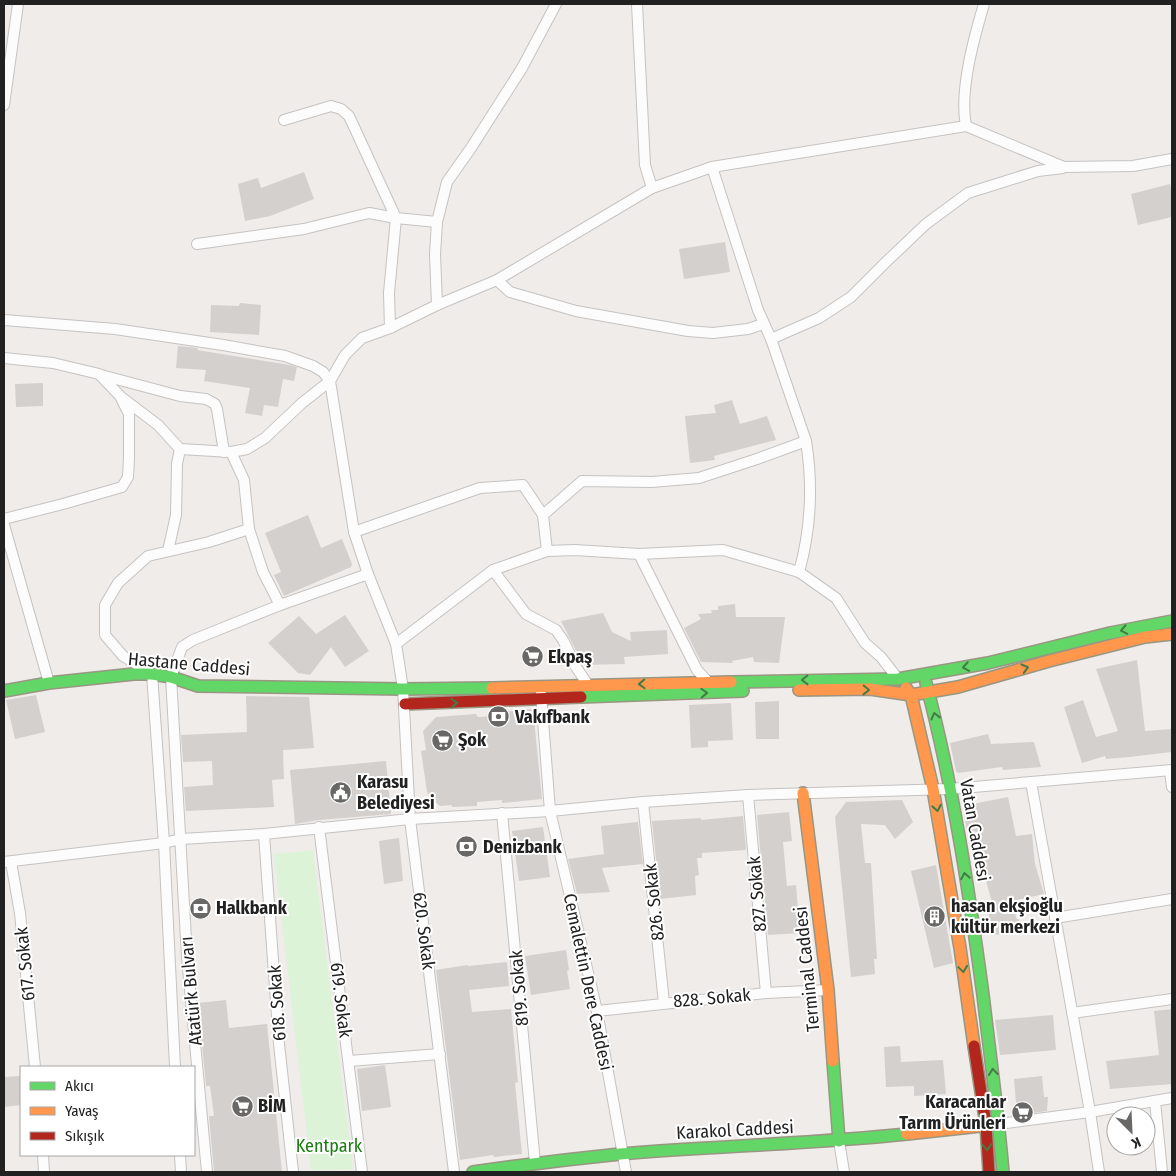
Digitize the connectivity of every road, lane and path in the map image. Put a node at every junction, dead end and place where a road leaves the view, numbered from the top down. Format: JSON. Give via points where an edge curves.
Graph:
{"nodes":[{"id":1,"x":18,"y":4,"type":"edge"},
{"id":2,"x":556,"y":4,"type":"edge"},
{"id":3,"x":637,"y":4,"type":"edge"},
{"id":4,"x":984,"y":4,"type":"edge"},
{"id":5,"x":4,"y":105,"type":"edge"},
{"id":6,"x":284,"y":120,"type":"dead end"},
{"id":7,"x":966,"y":126,"type":"junction"},
{"id":8,"x":1172,"y":159,"type":"edge"},
{"id":9,"x":712,"y":167,"type":"junction"},
{"id":10,"x":1064,"y":168,"type":"junction"},
{"id":11,"x":652,"y":188,"type":"junction"},
{"id":12,"x":396,"y":218,"type":"junction"},
{"id":13,"x":437,"y":222,"type":"junction"},
{"id":14,"x":197,"y":244,"type":"dead end"},
{"id":15,"x":497,"y":280,"type":"junction"},
{"id":16,"x":437,"y":305,"type":"junction"},
{"id":17,"x":4,"y":320,"type":"edge"},
{"id":18,"x":763,"y":324,"type":"junction"},
{"id":19,"x":390,"y":328,"type":"junction"},
{"id":20,"x":771,"y":339,"type":"junction"},
{"id":21,"x":4,"y":358,"type":"edge"},
{"id":22,"x":99,"y":374,"type":"junction"},
{"id":23,"x":330,"y":381,"type":"junction"},
{"id":24,"x":121,"y":397,"type":"junction"},
{"id":25,"x":806,"y":441,"type":"junction"},
{"id":26,"x":180,"y":449,"type":"junction"},
{"id":27,"x":228,"y":452,"type":"junction"},
{"id":28,"x":543,"y":515,"type":"junction"},
{"id":29,"x":4,"y":519,"type":"edge"},
{"id":30,"x":4,"y":525,"type":"edge"},
{"id":31,"x":249,"y":529,"type":"junction"},
{"id":32,"x":354,"y":532,"type":"junction"},
{"id":33,"x":168,"y":551,"type":"junction"},
{"id":34,"x":547,"y":551,"type":"junction"},
{"id":35,"x":639,"y":554,"type":"junction"},
{"id":36,"x":493,"y":570,"type":"junction"},
{"id":37,"x":799,"y":572,"type":"junction"},
{"id":38,"x":368,"y":574,"type":"junction"},
{"id":39,"x":280,"y":605,"type":"junction"},
{"id":40,"x":1172,"y":621,"type":"edge"},
{"id":41,"x":1172,"y":634,"type":"edge"},
{"id":42,"x":396,"y":644,"type":"junction"},
{"id":43,"x":152,"y":674,"type":"junction"},
{"id":44,"x":924,"y":674,"type":"junction"},
{"id":45,"x":171,"y":677,"type":"junction"},
{"id":46,"x":898,"y":680,"type":"junction"},
{"id":47,"x":708,"y":682,"type":"junction"},
{"id":48,"x":49,"y":683,"type":"junction"},
{"id":49,"x":588,"y":686,"type":"junction"},
{"id":50,"x":403,"y":689,"type":"junction"},
{"id":51,"x":4,"y":691,"type":"edge"},
{"id":52,"x":928,"y":692,"type":"junction"},
{"id":53,"x":541,"y":694,"type":"junction"},
{"id":54,"x":910,"y":695,"type":"junction"},
{"id":55,"x":405,"y":704,"type":"junction"},
{"id":56,"x":1171,"y":770,"type":"edge"},
{"id":57,"x":1030,"y":782,"type":"junction"},
{"id":58,"x":1172,"y":787,"type":"edge"},
{"id":59,"x":950,"y":788,"type":"junction"},
{"id":60,"x":933,"y":789,"type":"junction"},
{"id":61,"x":803,"y":793,"type":"junction"},
{"id":62,"x":748,"y":795,"type":"junction"},
{"id":63,"x":643,"y":802,"type":"junction"},
{"id":64,"x":550,"y":811,"type":"junction"},
{"id":65,"x":502,"y":813,"type":"junction"},
{"id":66,"x":410,"y":819,"type":"junction"},
{"id":67,"x":319,"y":827,"type":"junction"},
{"id":68,"x":264,"y":834,"type":"junction"},
{"id":69,"x":180,"y":839,"type":"junction"},
{"id":70,"x":164,"y":843,"type":"junction"},
{"id":71,"x":8,"y":862,"type":"edge"},
{"id":72,"x":1172,"y":899,"type":"edge"},
{"id":73,"x":1055,"y":918,"type":"junction"},
{"id":74,"x":828,"y":990,"type":"junction"},
{"id":75,"x":766,"y":993,"type":"junction"},
{"id":76,"x":1172,"y":999,"type":"edge"},
{"id":77,"x":664,"y":1003,"type":"junction"},
{"id":78,"x":597,"y":1011,"type":"junction"},
{"id":79,"x":1072,"y":1013,"type":"junction"},
{"id":80,"x":440,"y":1054,"type":"junction"},
{"id":81,"x":349,"y":1061,"type":"junction"},
{"id":82,"x":35,"y":1066,"type":"edge"},
{"id":83,"x":175,"y":1066,"type":"edge"},
{"id":84,"x":1172,"y":1098,"type":"edge"},
{"id":85,"x":1155,"y":1101,"type":"junction"},
{"id":86,"x":1090,"y":1112,"type":"junction"},
{"id":87,"x":999,"y":1124,"type":"junction"},
{"id":88,"x":986,"y":1125,"type":"junction"},
{"id":89,"x":839,"y":1141,"type":"junction"},
{"id":90,"x":621,"y":1154,"type":"junction"},
{"id":91,"x":43,"y":1156,"type":"edge"},
{"id":92,"x":180,"y":1156,"type":"edge"},
{"id":93,"x":535,"y":1163,"type":"junction"},
{"id":94,"x":44,"y":1172,"type":"edge"},
{"id":95,"x":181,"y":1172,"type":"edge"},
{"id":96,"x":206,"y":1172,"type":"edge"},
{"id":97,"x":293,"y":1172,"type":"edge"},
{"id":98,"x":362,"y":1172,"type":"edge"},
{"id":99,"x":454,"y":1172,"type":"edge"},
{"id":100,"x":474,"y":1172,"type":"edge"},
{"id":101,"x":626,"y":1172,"type":"edge"},
{"id":102,"x":844,"y":1172,"type":"edge"},
{"id":103,"x":989,"y":1172,"type":"edge"},
{"id":104,"x":1003,"y":1172,"type":"edge"},
{"id":105,"x":1099,"y":1172,"type":"edge"},
{"id":106,"x":1162,"y":1172,"type":"edge"}],
"edges":[{"from":1,"to":5,"type":"street"},
{"from":2,"to":13,"type":"street","via":[[522,68],[447,182]]},
{"from":3,"to":11,"type":"street","via":[[645,165]]},
{"from":4,"to":7,"type":"street","via":[[974,38],[966,88]]},
{"from":6,"to":12,"type":"street","via":[[331,106],[349,116]]},
{"from":7,"to":9,"type":"street"},
{"from":7,"to":10,"type":"street"},
{"from":8,"to":10,"type":"street","via":[[1132,166]]},
{"from":9,"to":11,"type":"street"},
{"from":9,"to":18,"type":"street"},
{"from":10,"to":20,"type":"street","via":[[1038,171],[968,193],[926,224],[851,297],[818,318]]},
{"from":11,"to":15,"type":"street"},
{"from":12,"to":13,"type":"street"},
{"from":12,"to":14,"type":"street","via":[[369,214],[304,229]]},
{"from":12,"to":19,"type":"street","via":[[389,293]]},
{"from":13,"to":16,"type":"street"},
{"from":15,"to":16,"type":"street"},
{"from":15,"to":18,"type":"street","via":[[510,292],[576,311],[688,331],[713,333]]},
{"from":16,"to":19,"type":"street"},
{"from":17,"to":23,"type":"street","via":[[115,329],[250,349],[313,366]]},
{"from":18,"to":20,"type":"street"},
{"from":19,"to":23,"type":"street","via":[[362,338],[345,355]]},
{"from":20,"to":25,"type":"street"},
{"from":21,"to":22,"type":"street","via":[[53,363]]},
{"from":22,"to":24,"type":"street"},
{"from":22,"to":27,"type":"street","via":[[180,396],[206,399],[215,404]]},
{"from":23,"to":27,"type":"street","via":[[265,438],[247,449]]},
{"from":23,"to":32,"type":"street","name":"620. Sokak"},
{"from":24,"to":26,"type":"street","via":[[158,425]]},
{"from":24,"to":29,"type":"street","via":[[129,414],[128,477],[122,487]]},
{"from":25,"to":28,"type":"street","via":[[699,478],[652,482],[582,481]]},
{"from":25,"to":37,"type":"street","via":[[810,507],[806,547]]},
{"from":26,"to":27,"type":"street"},
{"from":26,"to":33,"type":"street","via":[[176,515]]},
{"from":27,"to":31,"type":"street","via":[[244,480]]},
{"from":28,"to":32,"type":"street","via":[[523,485],[480,488]]},
{"from":28,"to":34,"type":"street"},
{"from":30,"to":48,"type":"street"},
{"from":31,"to":33,"type":"street"},
{"from":31,"to":39,"type":"street","via":[[263,572]]},
{"from":32,"to":38,"type":"street","name":"620. Sokak"},
{"from":33,"to":43,"type":"street","via":[[148,556],[118,583],[105,604],[105,635],[123,656]]},
{"from":34,"to":35,"type":"street"},
{"from":34,"to":36,"type":"street"},
{"from":35,"to":37,"type":"street","via":[[723,550]]},
{"from":35,"to":47,"type":"street","via":[[697,670]]},
{"from":36,"to":42,"type":"street"},
{"from":36,"to":49,"type":"street","via":[[526,614],[556,630]]},
{"from":37,"to":46,"type":"street","via":[[836,598],[865,643],[882,657]]},
{"from":38,"to":39,"type":"street"},
{"from":38,"to":42,"type":"street","name":"620. Sokak"},
{"from":39,"to":45,"type":"street","via":[[182,647]]},
{"from":40,"to":44,"type":"main road","one_way":true,"via":[[988,663]]},
{"from":52,"to":41,"type":"main road","one_way":true,"via":[[958,687],[1145,637]]},
{"from":42,"to":50,"type":"street","name":"620. Sokak"},
{"from":43,"to":45,"type":"main road","name":"Hastane Caddesi"},
{"from":43,"to":48,"type":"main road","name":"Hastane Caddesi"},
{"from":43,"to":70,"type":"street"},
{"from":44,"to":46,"type":"main road"},
{"from":44,"to":52,"type":"main road","name":"Vatan Caddesi"},
{"from":45,"to":50,"type":"main road","name":"Hastane Caddesi","via":[[198,686]]},
{"from":45,"to":69,"type":"street","name":"Atatürk Bulvarı"},
{"from":46,"to":47,"type":"main road","one_way":true},
{"from":46,"to":54,"type":"main road","name":"Vatan Caddesi"},
{"from":47,"to":49,"type":"main road","one_way":true},
{"from":48,"to":51,"type":"main road","name":"Hastane Caddesi"},
{"from":49,"to":53,"type":"main road"},
{"from":50,"to":53,"type":"main road","name":"Hastane Caddesi"},
{"from":50,"to":55,"type":"street","name":"620. Sokak"},
{"from":52,"to":54,"type":"main road"},
{"from":59,"to":52,"type":"main road","name":"Vatan Caddesi","one_way":true},
{"from":53,"to":54,"type":"main road","one_way":true,"via":[[870,689]]},
{"from":55,"to":53,"type":"main road","one_way":true},
{"from":53,"to":64,"type":"street","name":"Cemalettin Dere Caddesi"},
{"from":54,"to":60,"type":"main road","name":"Vatan Caddesi"},
{"from":55,"to":66,"type":"street","name":"620. Sokak"},
{"from":56,"to":57,"type":"street"},
{"from":56,"to":58,"type":"street"},
{"from":57,"to":59,"type":"street"},
{"from":57,"to":73,"type":"street"},
{"from":59,"to":60,"type":"street"},
{"from":87,"to":59,"type":"main road","name":"Vatan Caddesi","one_way":true,"via":[[973,920]]},
{"from":60,"to":61,"type":"street"},
{"from":60,"to":88,"type":"main road","name":"Vatan Caddesi","one_way":true},
{"from":61,"to":62,"type":"street"},
{"from":61,"to":74,"type":"main road","name":"Terminal Caddesi"},
{"from":62,"to":63,"type":"street"},
{"from":62,"to":75,"type":"street","name":"827. Sokak"},
{"from":63,"to":64,"type":"street"},
{"from":63,"to":77,"type":"street","name":"826. Sokak"},
{"from":64,"to":65,"type":"street"},
{"from":64,"to":78,"type":"street","name":"Cemalettin Dere Caddesi"},
{"from":65,"to":66,"type":"street"},
{"from":65,"to":93,"type":"street","name":"819. Sokak"},
{"from":66,"to":67,"type":"street"},
{"from":66,"to":80,"type":"street","name":"620. Sokak"},
{"from":67,"to":68,"type":"street"},
{"from":67,"to":81,"type":"street","name":"619. Sokak"},
{"from":68,"to":69,"type":"street"},
{"from":68,"to":97,"type":"street","name":"618. Sokak"},
{"from":69,"to":70,"type":"street"},
{"from":69,"to":96,"type":"street","name":"Atatürk Bulvarı"},
{"from":70,"to":71,"type":"street"},
{"from":70,"to":83,"type":"street"},
{"from":71,"to":82,"type":"street","name":"617. Sokak","via":[[20,912]]},
{"from":72,"to":73,"type":"street"},
{"from":73,"to":79,"type":"street"},
{"from":74,"to":75,"type":"street","name":"828. Sokak"},
{"from":74,"to":89,"type":"main road","name":"Terminal Caddesi"},
{"from":75,"to":77,"type":"street","name":"828. Sokak"},
{"from":76,"to":79,"type":"street"},
{"from":77,"to":78,"type":"street","name":"828. Sokak"},
{"from":78,"to":90,"type":"street","name":"Cemalettin Dere Caddesi"},
{"from":79,"to":86,"type":"street"},
{"from":80,"to":81,"type":"street"},
{"from":80,"to":99,"type":"street","name":"620. Sokak"},
{"from":81,"to":98,"type":"street","name":"619. Sokak"},
{"from":84,"to":85,"type":"street"},
{"from":85,"to":86,"type":"street"},
{"from":85,"to":106,"type":"street"},
{"from":86,"to":87,"type":"street"},
{"from":86,"to":105,"type":"street"},
{"from":87,"to":88,"type":"main road","name":"Karakol Caddesi"},
{"from":87,"to":104,"type":"main road","name":"Vatan Caddesi"},
{"from":88,"to":89,"type":"main road","name":"Karakol Caddesi"},
{"from":88,"to":103,"type":"main road","name":"Vatan Caddesi","one_way":true},
{"from":89,"to":90,"type":"main road","name":"Karakol Caddesi"},
{"from":89,"to":102,"type":"street"},
{"from":90,"to":93,"type":"main road","name":"Karakol Caddesi"},
{"from":90,"to":101,"type":"street","name":"Cemalettin Dere Caddesi"},
{"from":91,"to":94,"type":"street"},
{"from":92,"to":95,"type":"street"},
{"from":93,"to":100,"type":"main road","name":"Karakol Caddesi"}]}
